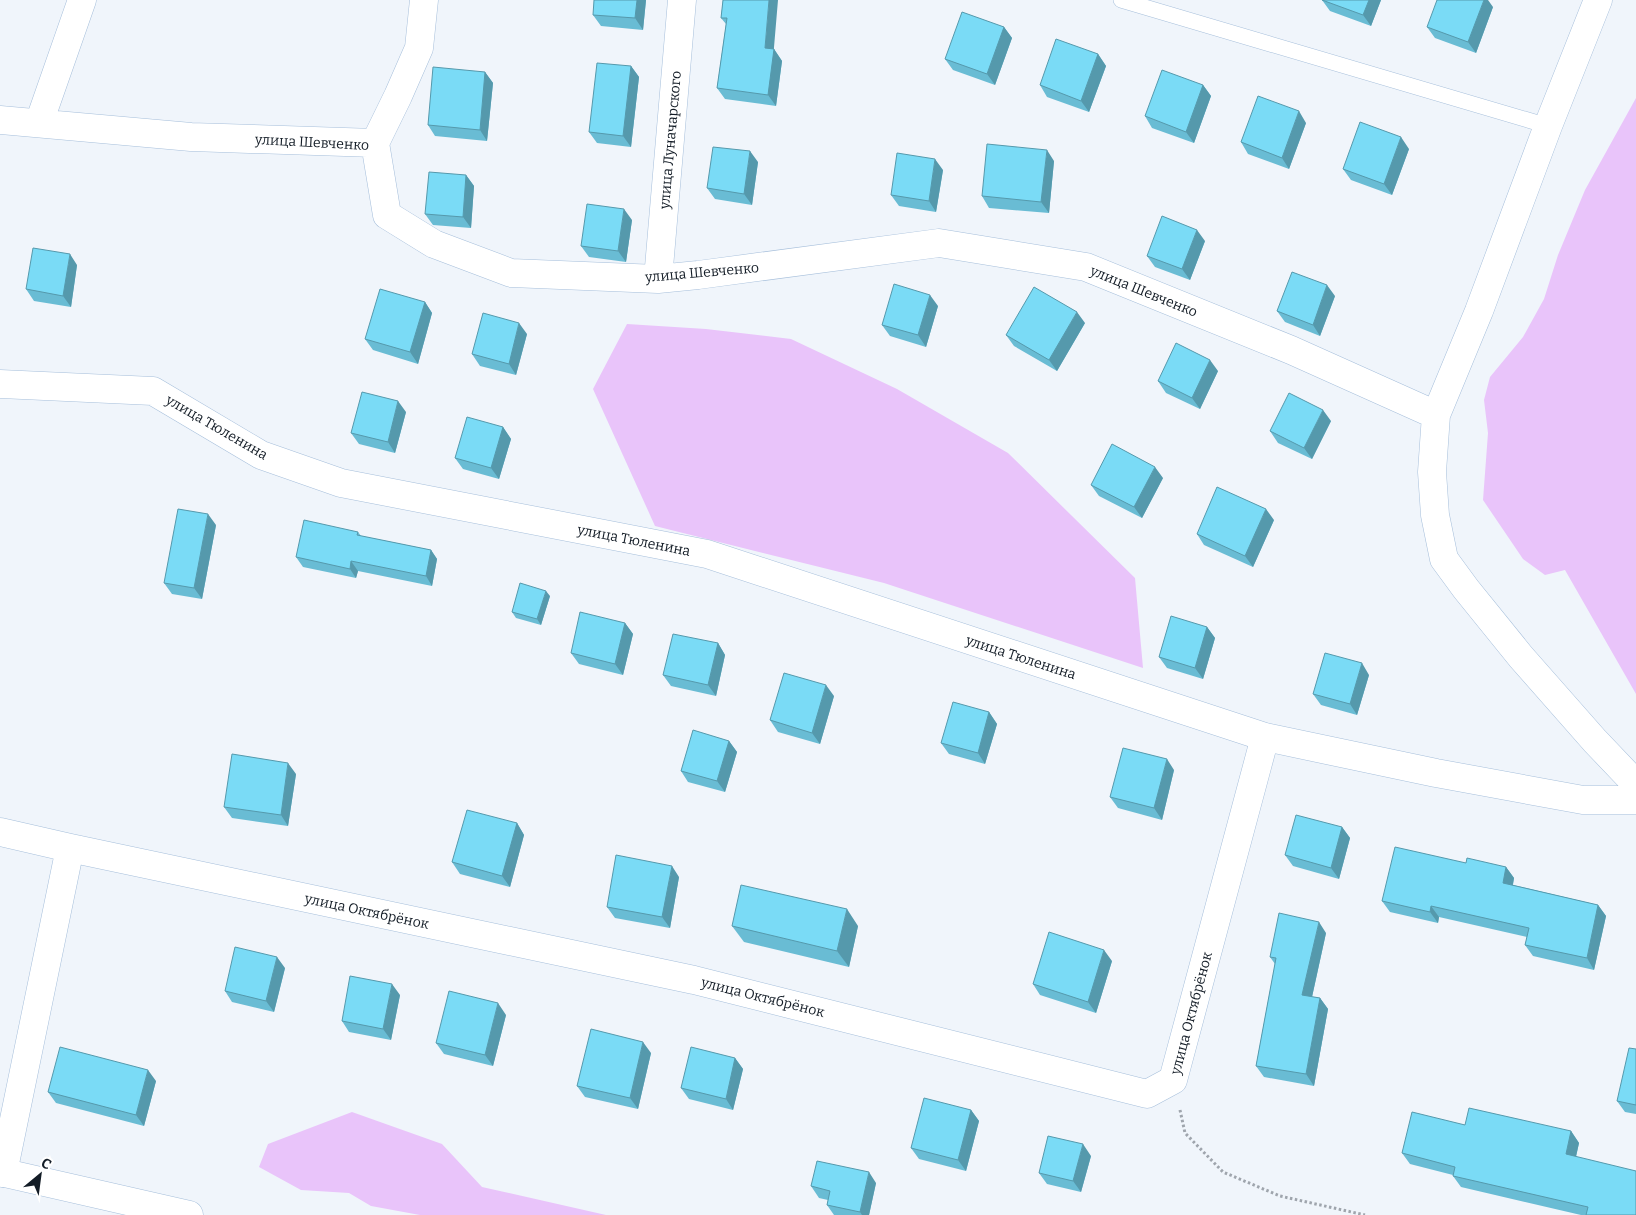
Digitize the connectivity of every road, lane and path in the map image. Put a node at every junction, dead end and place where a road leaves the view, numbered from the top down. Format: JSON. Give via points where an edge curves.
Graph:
{"nodes":[{"id":1,"x":82,"y":0,"type":"edge"},
{"id":2,"x":424,"y":0,"type":"edge"},
{"id":3,"x":682,"y":0,"type":"edge"},
{"id":4,"x":1121,"y":0,"type":"edge"},
{"id":5,"x":1598,"y":0,"type":"edge"},
{"id":6,"x":0,"y":120,"type":"edge"},
{"id":7,"x":39,"y":123,"type":"junction"},
{"id":8,"x":1548,"y":126,"type":"junction"},
{"id":9,"x":375,"y":144,"type":"junction"},
{"id":10,"x":658,"y":279,"type":"junction"},
{"id":11,"x":0,"y":384,"type":"edge"},
{"id":12,"x":1436,"y":415,"type":"junction"},
{"id":13,"x":1265,"y":737,"type":"junction"},
{"id":14,"x":1636,"y":784,"type":"edge"},
{"id":15,"x":1636,"y":800,"type":"edge"},
{"id":16,"x":0,"y":832,"type":"edge"},
{"id":17,"x":70,"y":848,"type":"junction"},
{"id":18,"x":1173,"y":1080,"type":"junction"},
{"id":19,"x":2,"y":1173,"type":"edge"},
{"id":20,"x":189,"y":1215,"type":"edge"},
{"id":21,"x":1365,"y":1215,"type":"edge"}],
"edges":[{"from":1,"to":7,"type":"street"},
{"from":2,"to":9,"type":"street","via":[[419,48]]},
{"from":3,"to":10,"type":"street","name":"улица Луначарского"},
{"from":4,"to":8,"type":"lane"},
{"from":5,"to":8,"type":"street"},
{"from":6,"to":7,"type":"street","name":"улица Шевченко"},
{"from":7,"to":9,"type":"street","name":"улица Шевченко","via":[[191,137]]},
{"from":8,"to":12,"type":"street","via":[[1479,311]]},
{"from":9,"to":10,"type":"street","name":"улица Шевченко","via":[[387,215],[434,244],[511,273]]},
{"from":10,"to":12,"type":"street","name":"улица Шевченко","via":[[939,243],[1086,267],[1291,350]]},
{"from":11,"to":13,"type":"street","name":"улица Тюленина","via":[[154,391],[261,455],[341,483],[707,554]]},
{"from":12,"to":14,"type":"street","via":[[1432,472],[1435,515],[1444,559],[1521,657]]},
{"from":13,"to":15,"type":"street","name":"улица Тюленина","via":[[1583,800]]},
{"from":13,"to":18,"type":"street","name":"улица Октябрёнок"},
{"from":16,"to":17,"type":"street","name":"улица Октябрёнок"},
{"from":17,"to":18,"type":"street","name":"улица Октябрёнок","via":[[694,980],[1147,1094]]},
{"from":17,"to":19,"type":"street"},
{"from":18,"to":21,"type":"path","via":[[1185,1133],[1223,1172],[1280,1196]]},
{"from":19,"to":20,"type":"street"}]}
